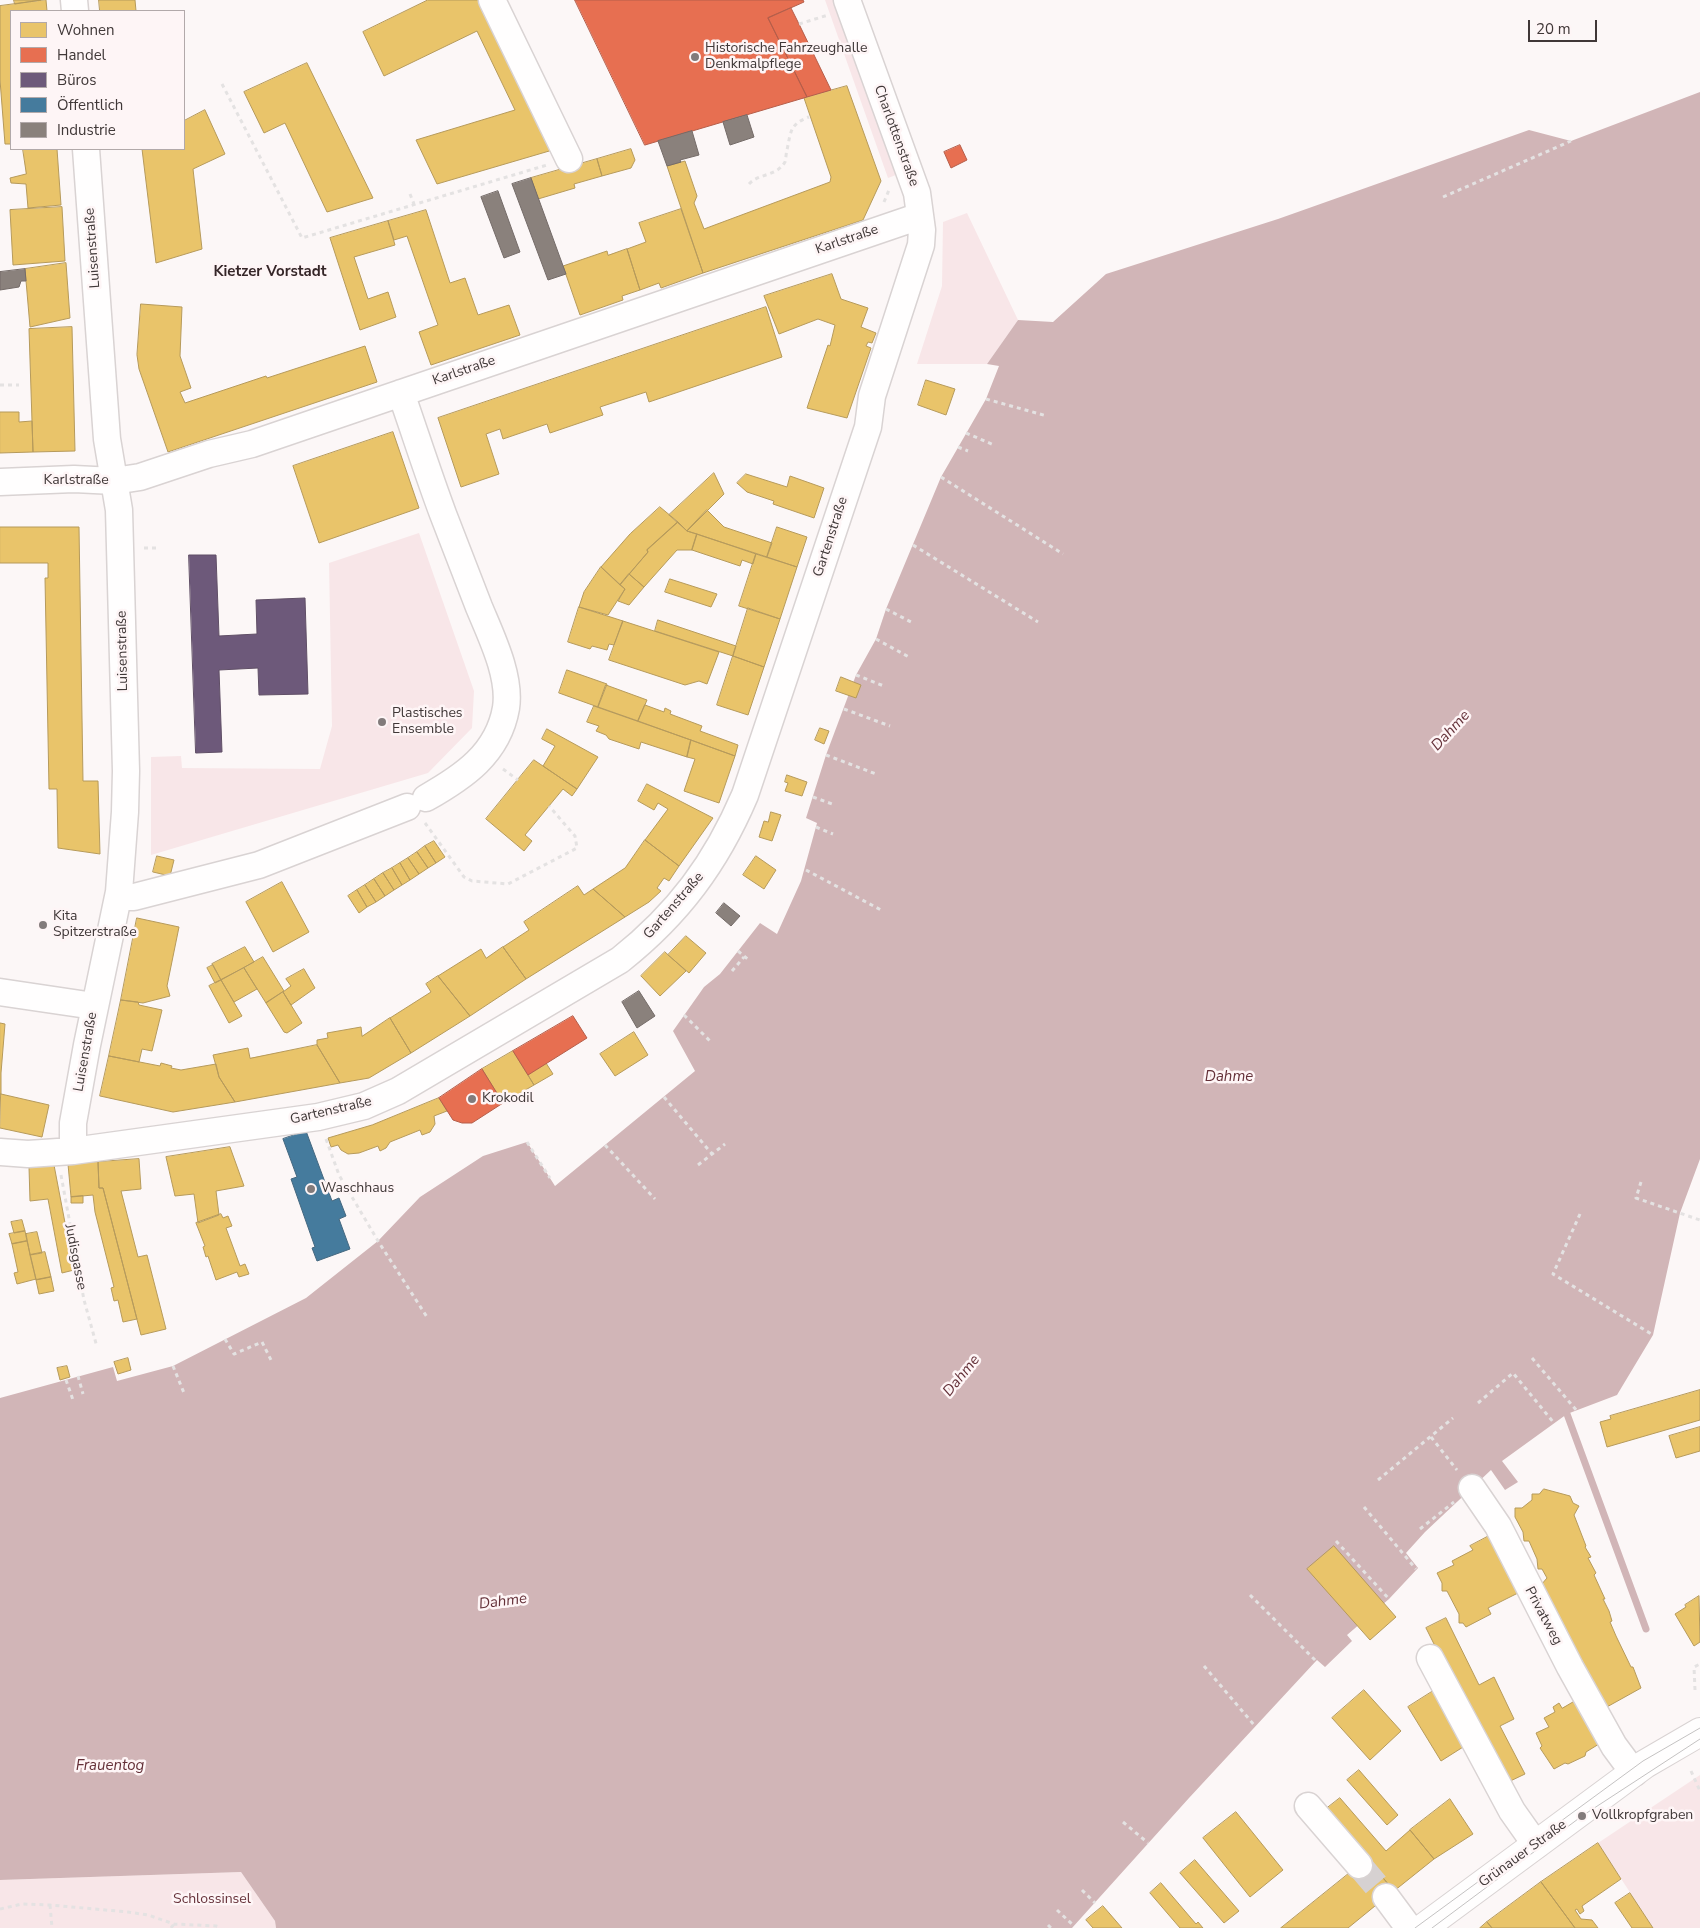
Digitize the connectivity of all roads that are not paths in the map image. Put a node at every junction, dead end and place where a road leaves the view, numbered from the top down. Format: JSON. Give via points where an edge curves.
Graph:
{"nodes":[{"id":1,"x":492,"y":0,"type":"edge"},
{"id":2,"x":834,"y":8,"type":"edge"},
{"id":3,"x":86,"y":150,"type":"edge"},
{"id":4,"x":569,"y":159,"type":"road end"},
{"id":5,"x":920,"y":216,"type":"junction"},
{"id":6,"x":401,"y":393,"type":"junction"},
{"id":7,"x":114,"y":481,"type":"junction"},
{"id":8,"x":0,"y":482,"type":"edge"},
{"id":9,"x":118,"y":897,"type":"junction"},
{"id":10,"x":0,"y":992,"type":"edge"},
{"id":11,"x":94,"y":1006,"type":"junction"},
{"id":12,"x":74,"y":1151,"type":"junction"},
{"id":13,"x":0,"y":1152,"type":"edge"},
{"id":14,"x":1472,"y":1488,"type":"road end"},
{"id":15,"x":1430,"y":1658,"type":"dead end"},
{"id":16,"x":1700,"y":1732,"type":"edge"},
{"id":17,"x":1634,"y":1773,"type":"junction"},
{"id":18,"x":1308,"y":1806,"type":"dead end"},
{"id":19,"x":1536,"y":1846,"type":"junction"},
{"id":20,"x":1359,"y":1865,"type":"tunnel mouth"},
{"id":21,"x":1386,"y":1898,"type":"tunnel mouth"},
{"id":22,"x":1409,"y":1928,"type":"edge"},
{"id":23,"x":1423,"y":1928,"type":"edge"}],
"edges":[{"from":1,"to":4,"type":"street"},
{"from":2,"to":5,"type":"street","name":"Charlottenstraße","via":[[916,193]]},
{"from":3,"to":7,"type":"street","name":"Luisenstraße","via":[[107,440]]},
{"from":5,"to":6,"type":"street","name":"Karlstraße"},
{"from":5,"to":12,"type":"street","name":"Gartenstraße","via":[[921,245],[872,396],[868,427],[745,795],[718,852],[667,918],[620,960],[398,1091],[364,1106],[318,1117]]},
{"from":6,"to":7,"type":"street","name":"Karlstraße","via":[[252,444],[140,477]]},
{"from":6,"to":9,"type":"street","via":[[500,660],[506,687],[506,708],[485,755],[418,809],[259,865],[134,898]]},
{"from":7,"to":8,"type":"street","name":"Karlstraße"},
{"from":7,"to":9,"type":"street","name":"Luisenstraße","via":[[120,510],[126,772]]},
{"from":9,"to":11,"type":"street","name":"Luisenstraße"},
{"from":10,"to":11,"type":"street"},
{"from":11,"to":12,"type":"street","name":"Luisenstraße","via":[[73,1122]]},
{"from":12,"to":13,"type":"street","name":"Gartenstraße"},
{"from":14,"to":17,"type":"street","name":"Privatweg","via":[[1498,1526],[1614,1746]]},
{"from":15,"to":19,"type":"street","via":[[1512,1812]]},
{"from":16,"to":17,"type":"main road","name":"Grünauer Straße"},
{"from":17,"to":19,"type":"main road","name":"Grünauer Straße"},
{"from":18,"to":20,"type":"street"},
{"from":19,"to":23,"type":"main road","name":"Grünauer Straße"},
{"from":21,"to":22,"type":"street"}]}
